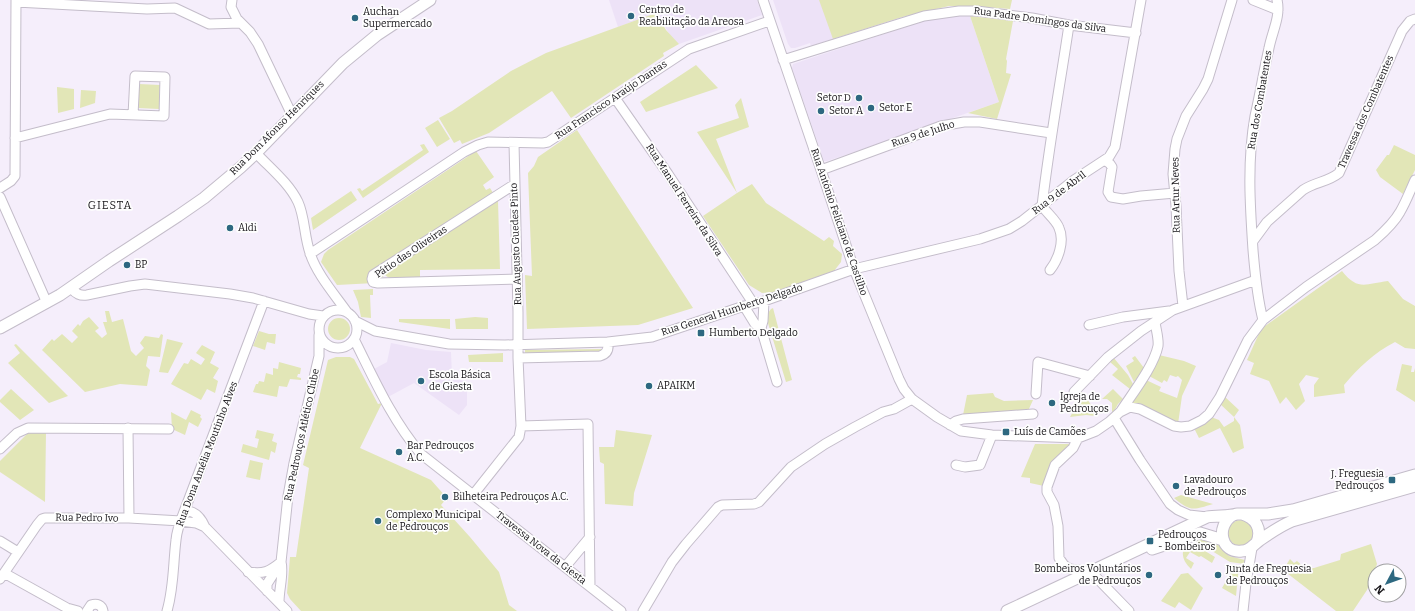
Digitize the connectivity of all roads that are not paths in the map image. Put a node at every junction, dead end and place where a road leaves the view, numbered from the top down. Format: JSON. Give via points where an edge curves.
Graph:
{"nodes":[{"id":1,"x":232,"y":0,"type":"edge"},
{"id":2,"x":430,"y":0,"type":"edge"},
{"id":3,"x":763,"y":0,"type":"edge"},
{"id":4,"x":1141,"y":0,"type":"edge"},
{"id":5,"x":1232,"y":0,"type":"edge"},
{"id":6,"x":1253,"y":0,"type":"edge"},
{"id":7,"x":1278,"y":0,"type":"edge"},
{"id":8,"x":16,"y":1,"type":"edge"},
{"id":9,"x":1278,"y":10,"type":"junction"},
{"id":10,"x":1415,"y":19,"type":"edge"},
{"id":11,"x":769,"y":21,"type":"junction"},
{"id":12,"x":240,"y":23,"type":"junction"},
{"id":13,"x":1069,"y":25,"type":"junction"},
{"id":14,"x":1136,"y":33,"type":"junction"},
{"id":15,"x":783,"y":60,"type":"junction"},
{"id":16,"x":615,"y":98,"type":"junction"},
{"id":17,"x":133,"y":115,"type":"junction"},
{"id":18,"x":292,"y":115,"type":"junction"},
{"id":19,"x":1052,"y":133,"type":"junction"},
{"id":20,"x":15,"y":138,"type":"junction"},
{"id":21,"x":514,"y":143,"type":"junction"},
{"id":22,"x":256,"y":153,"type":"junction"},
{"id":23,"x":1105,"y":160,"type":"junction"},
{"id":24,"x":821,"y":170,"type":"junction"},
{"id":25,"x":1415,"y":180,"type":"edge"},
{"id":26,"x":515,"y":184,"type":"junction"},
{"id":27,"x":0,"y":188,"type":"edge"},
{"id":28,"x":1175,"y":194,"type":"junction"},
{"id":29,"x":0,"y":197,"type":"edge"},
{"id":30,"x":1042,"y":206,"type":"junction"},
{"id":31,"x":1253,"y":241,"type":"junction"},
{"id":32,"x":310,"y":254,"type":"junction"},
{"id":33,"x":854,"y":269,"type":"junction"},
{"id":34,"x":1050,"y":270,"type":"dead end"},
{"id":35,"x":517,"y":279,"type":"junction"},
{"id":36,"x":1256,"y":280,"type":"junction"},
{"id":37,"x":71,"y":288,"type":"junction"},
{"id":38,"x":332,"y":290,"type":"junction"},
{"id":39,"x":264,"y":301,"type":"junction"},
{"id":40,"x":764,"y":301,"type":"junction"},
{"id":41,"x":47,"y":303,"type":"junction"},
{"id":42,"x":753,"y":303,"type":"junction"},
{"id":43,"x":744,"y":306,"type":"junction"},
{"id":44,"x":1183,"y":306,"type":"junction"},
{"id":45,"x":1173,"y":310,"type":"junction"},
{"id":46,"x":347,"y":312,"type":"junction"},
{"id":47,"x":324,"y":316,"type":"junction"},
{"id":48,"x":1263,"y":320,"type":"junction"},
{"id":49,"x":355,"y":321,"type":"junction"},
{"id":50,"x":1155,"y":322,"type":"junction"},
{"id":51,"x":1089,"y":325,"type":"dead end"},
{"id":52,"x":0,"y":328,"type":"edge"},
{"id":53,"x":761,"y":328,"type":"junction"},
{"id":54,"x":375,"y":331,"type":"junction"},
{"id":55,"x":319,"y":335,"type":"junction"},
{"id":56,"x":352,"y":341,"type":"junction"},
{"id":57,"x":608,"y":342,"type":"junction"},
{"id":58,"x":518,"y":344,"type":"junction"},
{"id":59,"x":334,"y":348,"type":"junction"},
{"id":60,"x":319,"y":356,"type":"junction"},
{"id":61,"x":518,"y":358,"type":"junction"},
{"id":62,"x":1090,"y":376,"type":"junction"},
{"id":63,"x":777,"y":382,"type":"dead end"},
{"id":64,"x":1074,"y":392,"type":"dead end"},
{"id":65,"x":1036,"y":394,"type":"dead end"},
{"id":66,"x":912,"y":399,"type":"junction"},
{"id":67,"x":1033,"y":414,"type":"dead end"},
{"id":68,"x":1117,"y":415,"type":"junction"},
{"id":69,"x":950,"y":425,"type":"junction"},
{"id":70,"x":522,"y":426,"type":"junction"},
{"id":71,"x":128,"y":428,"type":"junction"},
{"id":72,"x":169,"y":429,"type":"dead end"},
{"id":73,"x":992,"y":435,"type":"junction"},
{"id":74,"x":1078,"y":438,"type":"junction"},
{"id":75,"x":0,"y":449,"type":"edge"},
{"id":76,"x":956,"y":465,"type":"dead end"},
{"id":77,"x":1415,"y":475,"type":"edge"},
{"id":78,"x":1415,"y":486,"type":"edge"},
{"id":79,"x":473,"y":495,"type":"junction"},
{"id":80,"x":1238,"y":515,"type":"junction"},
{"id":81,"x":1207,"y":517,"type":"junction"},
{"id":82,"x":129,"y":518,"type":"junction"},
{"id":83,"x":182,"y":518,"type":"junction"},
{"id":84,"x":590,"y":537,"type":"junction"},
{"id":85,"x":1223,"y":540,"type":"junction"},
{"id":86,"x":0,"y":541,"type":"edge"},
{"id":87,"x":1254,"y":545,"type":"junction"},
{"id":88,"x":18,"y":552,"type":"junction"},
{"id":89,"x":281,"y":562,"type":"junction"},
{"id":90,"x":1112,"y":562,"type":"junction"},
{"id":91,"x":565,"y":566,"type":"junction"},
{"id":92,"x":248,"y":572,"type":"junction"},
{"id":93,"x":1091,"y":572,"type":"junction"},
{"id":94,"x":2,"y":576,"type":"edge"},
{"id":95,"x":590,"y":586,"type":"junction"},
{"id":96,"x":267,"y":591,"type":"junction"},
{"id":97,"x":279,"y":602,"type":"junction"},
{"id":98,"x":78,"y":611,"type":"edge"},
{"id":99,"x":86,"y":611,"type":"edge"},
{"id":100,"x":103,"y":611,"type":"edge"},
{"id":101,"x":167,"y":611,"type":"edge"},
{"id":102,"x":287,"y":611,"type":"edge"},
{"id":103,"x":621,"y":611,"type":"edge"},
{"id":104,"x":643,"y":611,"type":"edge"},
{"id":105,"x":1008,"y":611,"type":"edge"},
{"id":106,"x":1129,"y":611,"type":"edge"},
{"id":107,"x":1243,"y":611,"type":"edge"}],
"edges":[{"from":1,"to":12,"type":"street","via":[[231,7]]},
{"from":2,"to":18,"type":"main road","name":"Rua Dom Afonso Henriques","via":[[399,19],[356,52],[330,74]]},
{"from":3,"to":11,"type":"street","name":"Rua António Feliciano de Castilho"},
{"from":4,"to":14,"type":"street","name":"Rua 9 de Abril"},
{"from":5,"to":28,"type":"street","name":"Rua Artur Neves","via":[[1204,89],[1186,116],[1177,139],[1173,174]]},
{"from":6,"to":9,"type":"street"},
{"from":7,"to":9,"type":"street","name":"Rua dos Combatentes"},
{"from":8,"to":12,"type":"street","via":[[147,9],[175,8],[209,24]]},
{"from":8,"to":20,"type":"street"},
{"from":9,"to":31,"type":"street","name":"Rua dos Combatentes","via":[[1251,142],[1250,223]]},
{"from":10,"to":31,"type":"street","name":"Travessa dos Combatentes","via":[[1402,31],[1339,173],[1327,181],[1303,190],[1267,222]]},
{"from":11,"to":15,"type":"street","name":"Rua António Feliciano de Castilho"},
{"from":11,"to":16,"type":"street","name":"Rua Francisco Araújo Dantas","via":[[689,49]]},
{"from":12,"to":18,"type":"street","via":[[258,44]]},
{"from":13,"to":14,"type":"street","name":"Rua Padre Domingos da Silva"},
{"from":13,"to":15,"type":"street","name":"Rua Padre Domingos da Silva","via":[[959,10],[906,21]]},
{"from":13,"to":19,"type":"street"},
{"from":14,"to":23,"type":"street","name":"Rua 9 de Abril","via":[[1115,147]]},
{"from":15,"to":24,"type":"street","name":"Rua António Feliciano de Castilho"},
{"from":16,"to":21,"type":"street","name":"Rua Francisco Araújo Dantas","via":[[548,142]]},
{"from":16,"to":42,"type":"street","name":"Rua Manuel Ferreira da Silva"},
{"from":17,"to":17,"type":"street","via":[[164,116],[165,77],[135,76]]},
{"from":17,"to":20,"type":"street","via":[[110,114]]},
{"from":18,"to":22,"type":"main road","name":"Rua Dom Afonso Henriques"},
{"from":19,"to":24,"type":"street","name":"Rua 9 de Julho","via":[[980,122],[958,123],[941,126]]},
{"from":19,"to":30,"type":"street"},
{"from":20,"to":27,"type":"street","via":[[15,176]]},
{"from":21,"to":26,"type":"street","name":"Rua Augusto Guedes Pinto"},
{"from":21,"to":32,"type":"street","name":"Rua Francisco Araújo Dantas","via":[[488,142],[464,152]]},
{"from":22,"to":32,"type":"street","via":[[286,184],[298,202]]},
{"from":22,"to":37,"type":"main road","name":"Rua Dom Afonso Henriques","via":[[220,185],[178,216]]},
{"from":23,"to":28,"type":"street","via":[[1112,167],[1108,192],[1111,197]]},
{"from":23,"to":30,"type":"street","name":"Rua 9 de Abril","via":[[1074,180]]},
{"from":24,"to":33,"type":"street","name":"Rua António Feliciano de Castilho"},
{"from":25,"to":48,"type":"street","name":"Rua António Feliciano de Castilho","via":[[1400,212],[1383,233]]},
{"from":26,"to":35,"type":"street","name":"Rua Augusto Guedes Pinto"},
{"from":26,"to":35,"type":"street","name":"Pátio das Oliveiras","via":[[373,275],[372,279],[378,283]]},
{"from":28,"to":44,"type":"street","name":"Rua Artur Neves"},
{"from":29,"to":41,"type":"street"},
{"from":30,"to":33,"type":"street","name":"Rua 9 de Abril","via":[[1016,225],[980,239]]},
{"from":30,"to":34,"type":"street","via":[[1060,228],[1059,255]]},
{"from":31,"to":36,"type":"street","name":"Rua dos Combatentes"},
{"from":32,"to":38,"type":"street"},
{"from":33,"to":40,"type":"street","name":"Rua General Humberto Delgado"},
{"from":33,"to":66,"type":"street","name":"Rua António Feliciano de Castilho","via":[[899,379]]},
{"from":35,"to":58,"type":"street","name":"Rua Augusto Guedes Pinto"},
{"from":36,"to":44,"type":"street"},
{"from":36,"to":48,"type":"street","name":"Rua dos Combatentes"},
{"from":37,"to":39,"type":"street","via":[[80,296],[145,284],[230,294]]},
{"from":37,"to":41,"type":"main road","name":"Rua Dom Afonso Henriques"},
{"from":38,"to":46,"type":"street"},
{"from":38,"to":47,"type":"street"},
{"from":39,"to":47,"type":"street"},
{"from":39,"to":83,"type":"street","name":"Rua Dona Amélia Moutinho Alves"},
{"from":40,"to":42,"type":"street","name":"Rua General Humberto Delgado"},
{"from":40,"to":53,"type":"street"},
{"from":41,"to":52,"type":"main road","name":"Rua Dom Afonso Henriques"},
{"from":42,"to":43,"type":"street","name":"Rua General Humberto Delgado"},
{"from":43,"to":53,"type":"street","via":[[755,324]]},
{"from":43,"to":57,"type":"street","name":"Rua General Humberto Delgado","via":[[652,337]]},
{"from":44,"to":45,"type":"street"},
{"from":45,"to":50,"type":"street"},
{"from":45,"to":51,"type":"street"},
{"from":46,"to":47,"type":"street","via":[[341,310]]},
{"from":46,"to":49,"type":"street"},
{"from":47,"to":55,"type":"street","via":[[318,328]]},
{"from":48,"to":68,"type":"street","name":"Rua António Feliciano de Castilho","via":[[1248,340],[1220,397],[1202,420],[1182,427],[1174,426],[1135,408],[1126,408]]},
{"from":49,"to":54,"type":"street","name":"Rua General Humberto Delgado"},
{"from":49,"to":56,"type":"street","via":[[357,329]]},
{"from":50,"to":62,"type":"street","via":[[1108,357]]},
{"from":50,"to":68,"type":"street","via":[[1158,345],[1156,352],[1148,369]]},
{"from":53,"to":63,"type":"street"},
{"from":54,"to":56,"type":"street","name":"Rua General Humberto Delgado"},
{"from":54,"to":58,"type":"street","name":"Rua General Humberto Delgado","via":[[449,344]]},
{"from":55,"to":59,"type":"street","via":[[326,344]]},
{"from":55,"to":60,"type":"street","name":"Rua Pedrouços Atlético Clube"},
{"from":56,"to":59,"type":"street"},
{"from":56,"to":79,"type":"street","name":"Travessa Nova da Giesta","via":[[362,354],[402,430],[417,450]]},
{"from":57,"to":58,"type":"street","name":"Rua General Humberto Delgado"},
{"from":57,"to":61,"type":"street","via":[[607,352],[600,356]]},
{"from":58,"to":61,"type":"street","name":"Rua Augusto Guedes Pinto"},
{"from":59,"to":60,"type":"street","name":"Rua Pedrouços Atlético Clube"},
{"from":60,"to":89,"type":"street","name":"Rua Pedrouços Atlético Clube","via":[[289,489]]},
{"from":61,"to":70,"type":"street","name":"Rua Augusto Guedes Pinto"},
{"from":62,"to":64,"type":"street"},
{"from":62,"to":65,"type":"street","via":[[1038,362]]},
{"from":66,"to":69,"type":"street","name":"Rua António Feliciano de Castilho"},
{"from":66,"to":104,"type":"street","via":[[894,409],[882,412],[790,466],[759,502],[718,507],[672,562]]},
{"from":67,"to":69,"type":"street","via":[[963,419]]},
{"from":68,"to":74,"type":"street","name":"Rua António Feliciano de Castilho","via":[[1096,431]]},
{"from":68,"to":81,"type":"street","via":[[1140,460],[1170,504],[1189,515]]},
{"from":69,"to":73,"type":"street","name":"Rua António Feliciano de Castilho","via":[[961,431]]},
{"from":70,"to":79,"type":"street","via":[[519,437]]},
{"from":70,"to":84,"type":"street","via":[[588,424]]},
{"from":71,"to":72,"type":"street"},
{"from":71,"to":75,"type":"street","via":[[28,428],[17,433]]},
{"from":71,"to":82,"type":"street"},
{"from":73,"to":74,"type":"street","name":"Rua António Feliciano de Castilho"},
{"from":73,"to":76,"type":"street","via":[[980,465]]},
{"from":74,"to":93,"type":"street","via":[[1073,448],[1055,466],[1047,492],[1054,505],[1058,526],[1059,558],[1070,569]]},
{"from":77,"to":80,"type":"main road","via":[[1293,510]]},
{"from":78,"to":87,"type":"main road","via":[[1292,521]]},
{"from":79,"to":91,"type":"street","name":"Travessa Nova da Giesta"},
{"from":80,"to":81,"type":"main road"},
{"from":80,"to":85,"type":"main road","via":[[1229,518],[1223,526]]},
{"from":80,"to":87,"type":"main road","via":[[1248,516],[1257,524],[1259,530]]},
{"from":81,"to":90,"type":"main road"},
{"from":82,"to":83,"type":"street","name":"Rua Pedro Ivo"},
{"from":82,"to":88,"type":"street","name":"Rua Pedro Ivo","via":[[45,518]]},
{"from":83,"to":92,"type":"street","name":"Rua Pedro Ivo","via":[[188,512],[193,512]]},
{"from":83,"to":101,"type":"street","name":"Rua Dona Amélia Moutinho Alves","via":[[176,539],[173,585]]},
{"from":84,"to":91,"type":"street"},
{"from":84,"to":95,"type":"street"},
{"from":85,"to":87,"type":"main road","via":[[1230,548],[1241,552]]},
{"from":85,"to":90,"type":"main road","via":[[1200,533]]},
{"from":86,"to":88,"type":"street"},
{"from":87,"to":107,"type":"street"},
{"from":88,"to":94,"type":"street","name":"Rua Pedro Ivo"},
{"from":89,"to":92,"type":"street","via":[[263,573]]},
{"from":89,"to":96,"type":"street","name":"Rua Pedrouços Atlético Clube","via":[[268,584]]},
{"from":89,"to":97,"type":"street","name":"Rua Pedrouços Atlético Clube"},
{"from":90,"to":93,"type":"main road"},
{"from":91,"to":95,"type":"street","name":"Travessa Nova da Giesta"},
{"from":92,"to":96,"type":"street"},
{"from":93,"to":105,"type":"main road"},
{"from":93,"to":106,"type":"street"},
{"from":94,"to":98,"type":"street"},
{"from":95,"to":103,"type":"street","name":"Travessa Nova da Giesta"},
{"from":96,"to":97,"type":"street"},
{"from":97,"to":102,"type":"street"},
{"from":99,"to":100,"type":"street","via":[[91,605],[96,604],[101,606]]}]}
